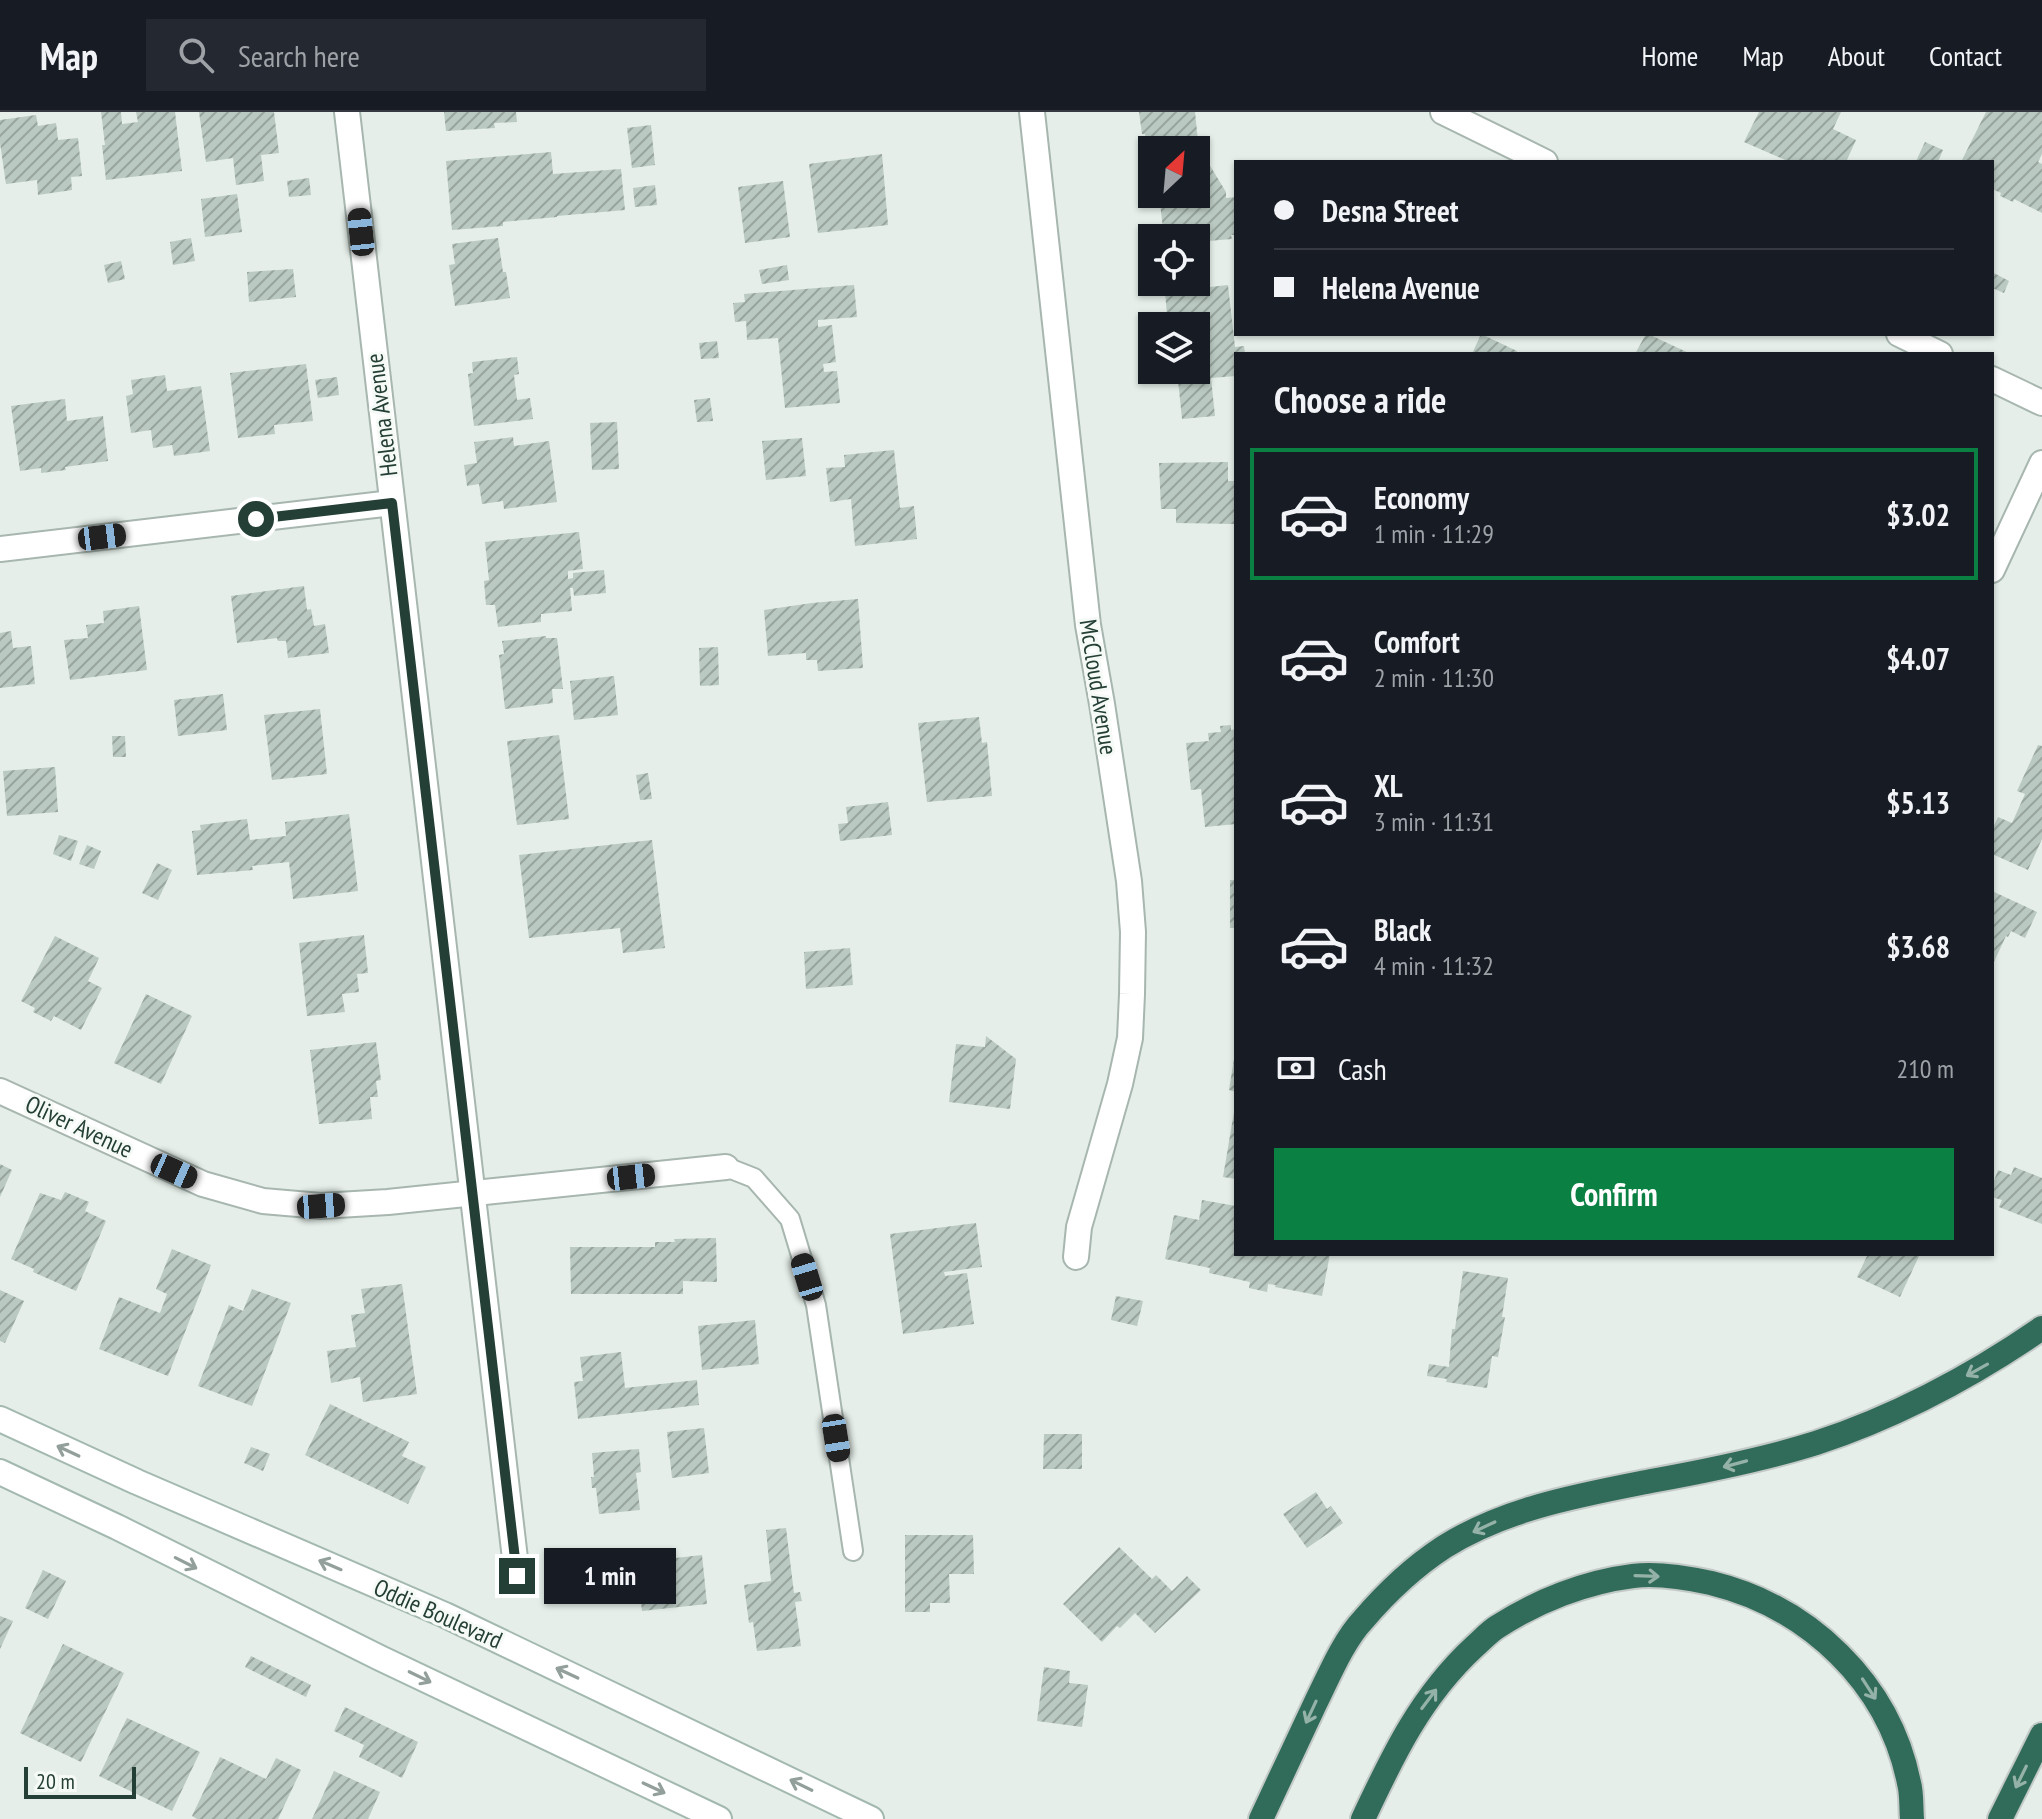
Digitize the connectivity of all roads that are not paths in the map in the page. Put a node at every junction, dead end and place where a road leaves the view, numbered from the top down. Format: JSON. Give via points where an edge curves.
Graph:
{"nodes":[{"id":1,"x":347,"y":112,"type":"edge"},
{"id":2,"x":1032,"y":112,"type":"edge"},
{"id":3,"x":1443,"y":112,"type":"edge"},
{"id":4,"x":1541,"y":160,"type":"edge"},
{"id":5,"x":1903,"y":336,"type":"edge"},
{"id":6,"x":1936,"y":352,"type":"edge"},
{"id":7,"x":1994,"y":380,"type":"edge"},
{"id":8,"x":2042,"y":403,"type":"edge"},
{"id":9,"x":2042,"y":463,"type":"edge"},
{"id":10,"x":392,"y":503,"type":"junction"},
{"id":11,"x":0,"y":549,"type":"edge"},
{"id":12,"x":1994,"y":566,"type":"edge"},
{"id":13,"x":0,"y":1091,"type":"edge"},
{"id":14,"x":726,"y":1167,"type":"joint"},
{"id":15,"x":473,"y":1194,"type":"junction"},
{"id":16,"x":1076,"y":1257,"type":"dead end"},
{"id":17,"x":2042,"y":1328,"type":"edge"},
{"id":18,"x":0,"y":1419,"type":"edge"},
{"id":19,"x":0,"y":1472,"type":"edge"},
{"id":20,"x":853,"y":1551,"type":"dead end"},
{"id":21,"x":517,"y":1576,"type":"dead end"},
{"id":22,"x":2042,"y":1735,"type":"edge"},
{"id":23,"x":1388,"y":1765,"type":"junction"},
{"id":24,"x":719,"y":1819,"type":"edge"},
{"id":25,"x":871,"y":1819,"type":"edge"},
{"id":26,"x":1261,"y":1819,"type":"edge"},
{"id":27,"x":1363,"y":1819,"type":"edge"},
{"id":28,"x":1381,"y":1819,"type":"edge"},
{"id":29,"x":1912,"y":1819,"type":"edge"},
{"id":30,"x":2000,"y":1819,"type":"edge"}],
"edges":[{"from":1,"to":10,"type":"street","name":"Helena Avenue"},
{"from":2,"to":16,"type":"street","name":"McCloud Avenue","via":[[1088,625],[1133,932],[1130,1038],[1079,1227]]},
{"from":3,"to":4,"type":"street"},
{"from":5,"to":6,"type":"street"},
{"from":7,"to":8,"type":"street"},
{"from":9,"to":12,"type":"street"},
{"from":10,"to":11,"type":"street"},
{"from":10,"to":15,"type":"street","name":"Helena Avenue"},
{"from":13,"to":15,"type":"street","name":"Oliver Avenue","via":[[203,1184],[263,1201],[321,1206]]},
{"from":14,"to":15,"type":"street","name":"Oliver Avenue"},
{"from":14,"to":20,"type":"lane","via":[[754,1178],[790,1219],[816,1305]]},
{"from":15,"to":21,"type":"street","name":"Helena Avenue"},
{"from":17,"to":26,"type":"highway","one_way":true,"via":[[1906,1409],[1816,1443],[1721,1468],[1572,1496],[1488,1524],[1444,1547],[1361,1621],[1332,1669]]},
{"from":25,"to":18,"type":"street","name":"Oddie Boulevard","one_way":true,"via":[[445,1615]]},
{"from":19,"to":24,"type":"street","one_way":true},
{"from":22,"to":30,"type":"highway","one_way":true},
{"from":23,"to":27,"type":"highway"},
{"from":23,"to":28,"type":"highway"},
{"from":23,"to":29,"type":"highway","one_way":true,"via":[[1452,1667],[1494,1628],[1585,1586],[1634,1576],[1690,1578],[1776,1606],[1822,1637],[1860,1675],[1902,1752]]}]}
